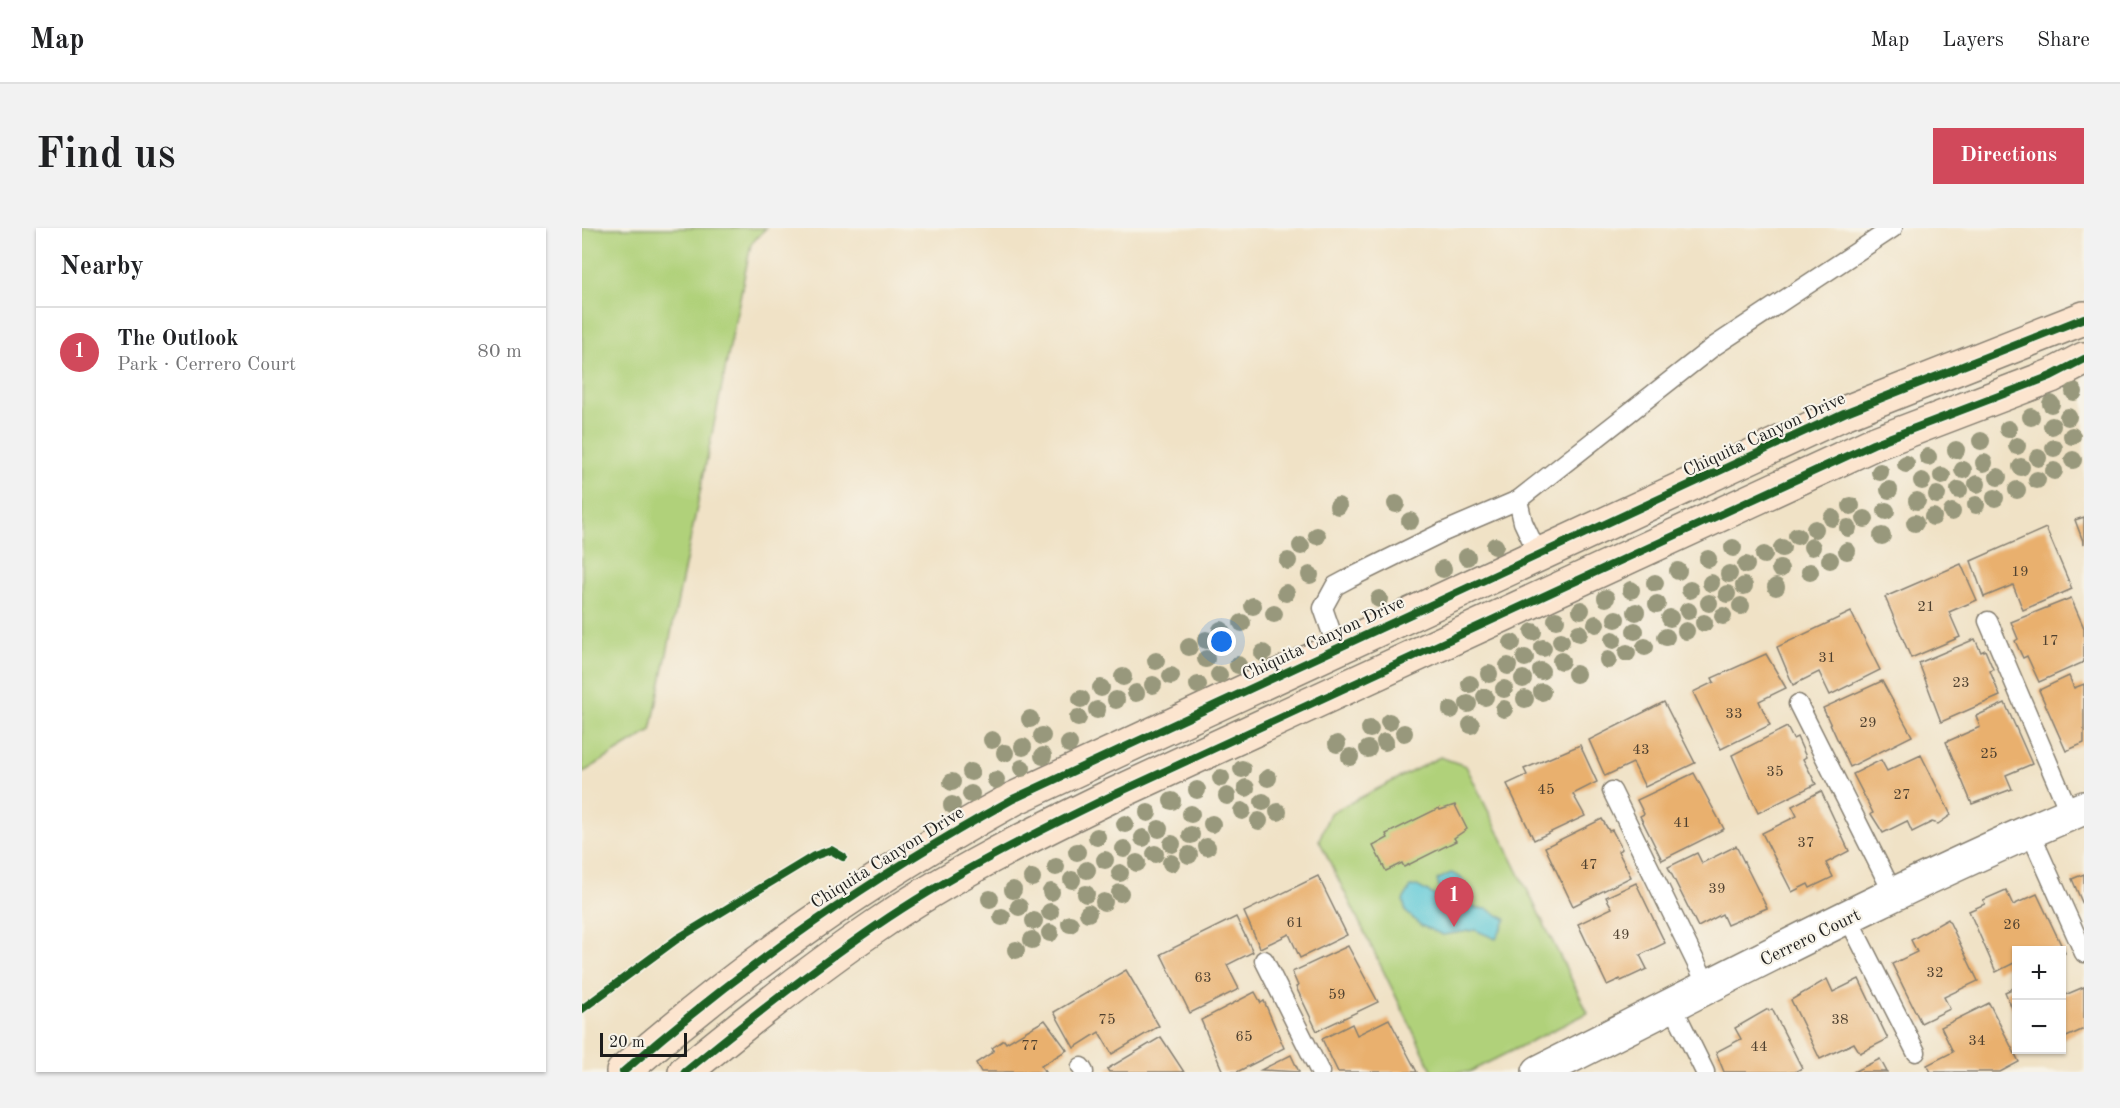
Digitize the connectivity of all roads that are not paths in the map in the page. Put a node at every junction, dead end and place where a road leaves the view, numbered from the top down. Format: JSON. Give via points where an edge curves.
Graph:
{"nodes":[{"id":1,"x":1893,"y":228,"type":"edge"},
{"id":2,"x":2084,"y":318,"type":"edge"},
{"id":3,"x":2084,"y":359,"type":"edge"},
{"id":4,"x":1518,"y":500,"type":"junction"},
{"id":5,"x":1538,"y":554,"type":"junction"},
{"id":6,"x":1989,"y":621,"type":"dead end"},
{"id":7,"x":1337,"y":648,"type":"junction"},
{"id":8,"x":1798,"y":704,"type":"dead end"},
{"id":9,"x":1612,"y":791,"type":"dead end"},
{"id":10,"x":2077,"y":811,"type":"edge"},
{"id":11,"x":2029,"y":831,"type":"junction"},
{"id":12,"x":1894,"y":895,"type":"junction"},
{"id":13,"x":1848,"y":918,"type":"junction"},
{"id":14,"x":2084,"y":953,"type":"edge"},
{"id":15,"x":1264,"y":960,"type":"dead end"},
{"id":16,"x":1708,"y":987,"type":"junction"},
{"id":17,"x":1672,"y":1005,"type":"junction"},
{"id":18,"x":1916,"y":1052,"type":"dead end"},
{"id":19,"x":623,"y":1072,"type":"edge"},
{"id":20,"x":685,"y":1072,"type":"edge"},
{"id":21,"x":1320,"y":1072,"type":"edge"},
{"id":22,"x":1539,"y":1072,"type":"edge"},
{"id":23,"x":1705,"y":1072,"type":"edge"}],
"edges":[{"from":1,"to":4,"type":"lane","via":[[1713,347]]},
{"from":2,"to":5,"type":"main road","name":"Chiquita Canyon Drive","via":[[1844,412]]},
{"from":3,"to":20,"type":"main road","via":[[2050,376],[1873,444],[1006,847],[878,924],[774,999]]},
{"from":4,"to":5,"type":"lane"},
{"from":4,"to":7,"type":"lane","via":[[1335,586],[1323,608]]},
{"from":5,"to":7,"type":"main road","name":"Chiquita Canyon Drive"},
{"from":6,"to":10,"type":"lane"},
{"from":7,"to":19,"type":"main road","name":"Chiquita Canyon Drive","via":[[1013,799],[939,840],[767,953]]},
{"from":8,"to":12,"type":"lane"},
{"from":9,"to":16,"type":"lane"},
{"from":10,"to":11,"type":"street","name":"Cerrero Court"},
{"from":11,"to":12,"type":"street","name":"Cerrero Court"},
{"from":11,"to":14,"type":"lane"},
{"from":12,"to":13,"type":"street","name":"Cerrero Court"},
{"from":13,"to":16,"type":"street","name":"Cerrero Court"},
{"from":13,"to":18,"type":"lane"},
{"from":15,"to":21,"type":"lane"},
{"from":16,"to":17,"type":"street","name":"Cerrero Court"},
{"from":17,"to":22,"type":"street","name":"Cerrero Court"},
{"from":17,"to":23,"type":"lane"}]}
